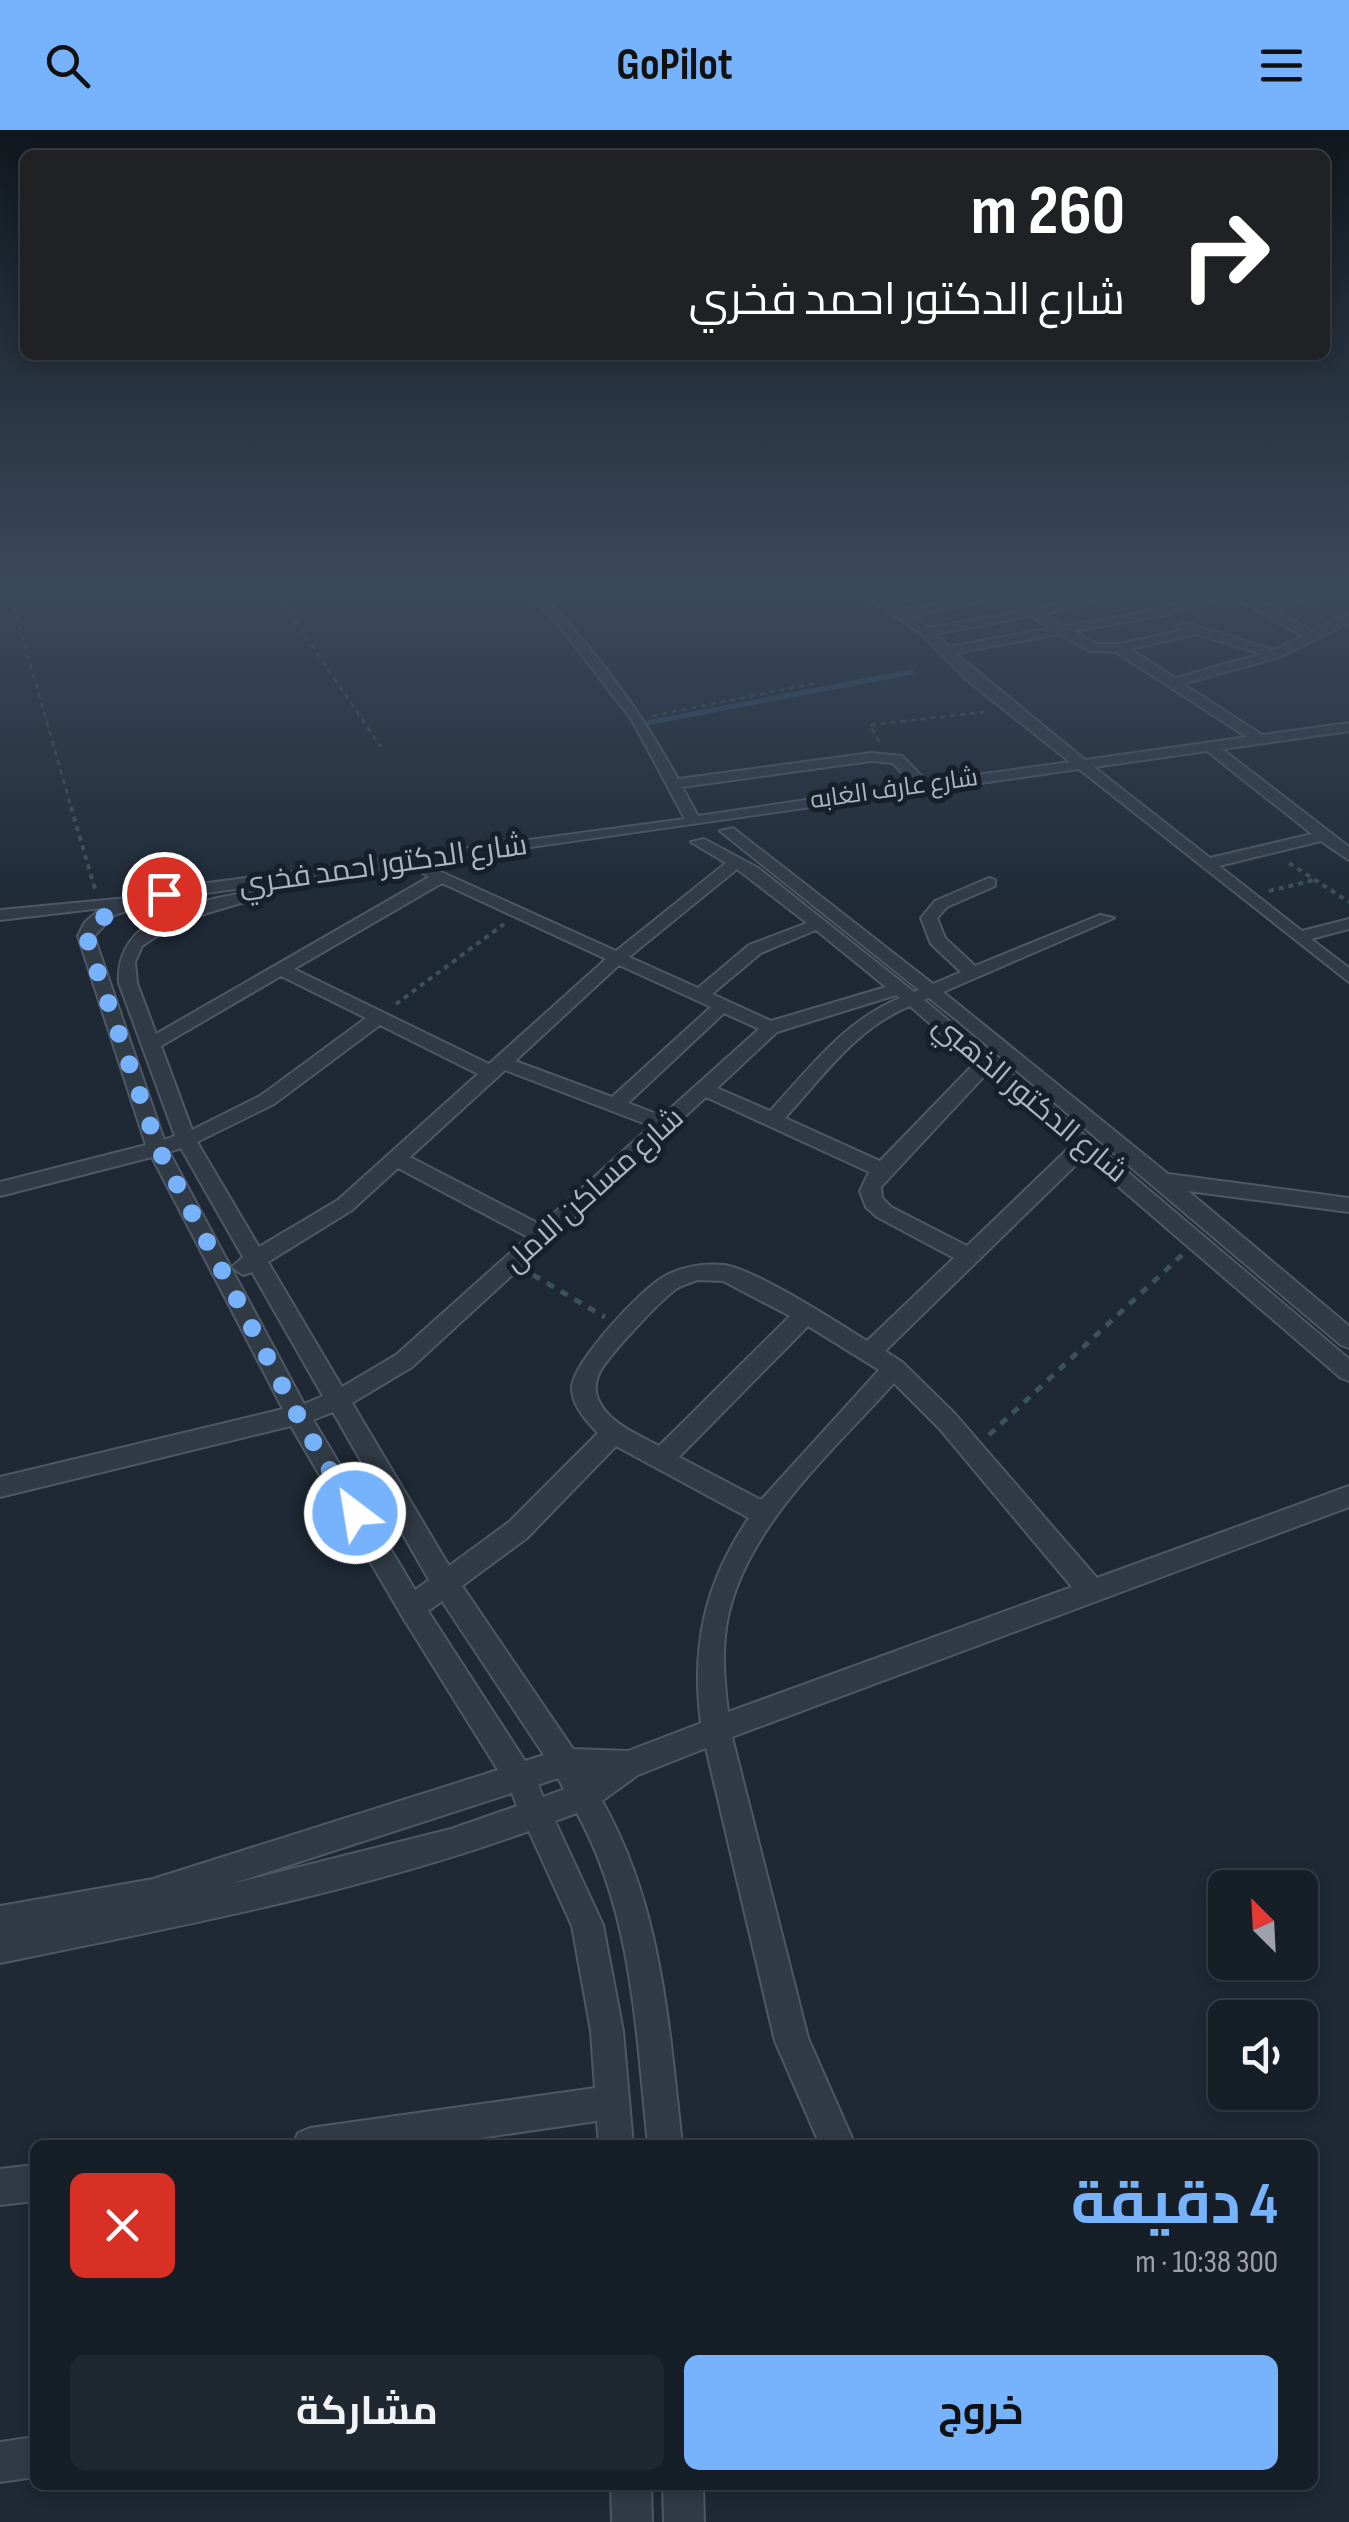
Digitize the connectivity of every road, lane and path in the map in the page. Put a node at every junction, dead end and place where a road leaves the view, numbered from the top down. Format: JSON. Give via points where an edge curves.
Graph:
{"nodes":[{"id":1,"x":40,"y":699,"type":"edge"},
{"id":2,"x":349,"y":699,"type":"edge"},
{"id":3,"x":622,"y":699,"type":"edge"},
{"id":4,"x":744,"y":699,"type":"edge"},
{"id":5,"x":1001,"y":699,"type":"edge"},
{"id":6,"x":1196,"y":699,"type":"edge"},
{"id":7,"x":1012,"y":708,"type":"junction"},
{"id":8,"x":638,"y":720,"type":"junction"},
{"id":9,"x":1349,"y":727,"type":"edge"},
{"id":10,"x":1262,"y":740,"type":"junction"},
{"id":11,"x":382,"y":747,"type":"dead end"},
{"id":12,"x":1212,"y":748,"type":"junction"},
{"id":13,"x":888,"y":757,"type":"junction"},
{"id":14,"x":1085,"y":767,"type":"junction"},
{"id":15,"x":674,"y":784,"type":"junction"},
{"id":16,"x":922,"y":785,"type":"junction"},
{"id":17,"x":693,"y":828,"type":"junction"},
{"id":18,"x":728,"y":829,"type":"junction"},
{"id":19,"x":1321,"y":836,"type":"junction"},
{"id":20,"x":1349,"y":854,"type":"edge"},
{"id":21,"x":738,"y":861,"type":"junction"},
{"id":22,"x":1206,"y":864,"type":"junction"},
{"id":23,"x":434,"y":874,"type":"junction"},
{"id":24,"x":988,"y":883,"type":"dead end"},
{"id":25,"x":1248,"y":896,"type":"junction"},
{"id":26,"x":99,"y":902,"type":"junction"},
{"id":27,"x":132,"y":902,"type":"junction"},
{"id":28,"x":1349,"y":902,"type":"edge"},
{"id":29,"x":519,"y":913,"type":"junction"},
{"id":30,"x":0,"y":915,"type":"edge"},
{"id":31,"x":1106,"y":918,"type":"dead end"},
{"id":32,"x":168,"y":920,"type":"junction"},
{"id":33,"x":818,"y":924,"type":"junction"},
{"id":34,"x":1349,"y":924,"type":"edge"},
{"id":35,"x":1298,"y":936,"type":"junction"},
{"id":36,"x":88,"y":944,"type":"junction"},
{"id":37,"x":134,"y":944,"type":"junction"},
{"id":38,"x":618,"y":958,"type":"junction"},
{"id":39,"x":280,"y":970,"type":"junction"},
{"id":40,"x":974,"y":975,"type":"junction"},
{"id":41,"x":1349,"y":977,"type":"edge"},
{"id":42,"x":934,"y":991,"type":"junction"},
{"id":43,"x":906,"y":994,"type":"junction"},
{"id":44,"x":700,"y":995,"type":"junction"},
{"id":45,"x":722,"y":1006,"type":"junction"},
{"id":46,"x":378,"y":1018,"type":"junction"},
{"id":47,"x":771,"y":1028,"type":"junction"},
{"id":48,"x":151,"y":1044,"type":"junction"},
{"id":49,"x":988,"y":1061,"type":"junction"},
{"id":50,"x":497,"y":1068,"type":"junction"},
{"id":51,"x":706,"y":1090,"type":"junction"},
{"id":52,"x":616,"y":1105,"type":"junction"},
{"id":53,"x":773,"y":1120,"type":"junction"},
{"id":54,"x":668,"y":1125,"type":"junction"},
{"id":55,"x":186,"y":1140,"type":"junction"},
{"id":56,"x":1084,"y":1145,"type":"junction"},
{"id":57,"x":158,"y":1148,"type":"junction"},
{"id":58,"x":398,"y":1160,"type":"junction"},
{"id":59,"x":884,"y":1170,"type":"junction"},
{"id":60,"x":1166,"y":1181,"type":"junction"},
{"id":61,"x":0,"y":1189,"type":"edge"},
{"id":62,"x":1349,"y":1204,"type":"edge"},
{"id":63,"x":544,"y":1236,"type":"junction"},
{"id":64,"x":1196,"y":1242,"type":"junction"},
{"id":65,"x":969,"y":1256,"type":"junction"},
{"id":66,"x":256,"y":1261,"type":"junction"},
{"id":67,"x":512,"y":1264,"type":"junction"},
{"id":68,"x":226,"y":1276,"type":"junction"},
{"id":69,"x":806,"y":1314,"type":"junction"},
{"id":70,"x":625,"y":1328,"type":"junction"},
{"id":71,"x":1349,"y":1339,"type":"edge"},
{"id":72,"x":882,"y":1359,"type":"junction"},
{"id":73,"x":1349,"y":1372,"type":"edge"},
{"id":74,"x":338,"y":1400,"type":"junction"},
{"id":75,"x":299,"y":1418,"type":"junction"},
{"id":76,"x":613,"y":1433,"type":"junction"},
{"id":77,"x":972,"y":1451,"type":"junction"},
{"id":78,"x":661,"y":1458,"type":"junction"},
{"id":79,"x":0,"y":1487,"type":"edge"},
{"id":80,"x":1349,"y":1496,"type":"edge"},
{"id":81,"x":766,"y":1514,"type":"junction"},
{"id":82,"x":446,"y":1585,"type":"junction"},
{"id":83,"x":1093,"y":1592,"type":"junction"},
{"id":84,"x":411,"y":1608,"type":"junction"},
{"id":85,"x":716,"y":1730,"type":"junction"},
{"id":86,"x":564,"y":1762,"type":"junction"},
{"id":87,"x":628,"y":1764,"type":"junction"},
{"id":88,"x":520,"y":1779,"type":"junction"},
{"id":89,"x":583,"y":1796,"type":"junction"},
{"id":90,"x":536,"y":1811,"type":"junction"},
{"id":91,"x":80,"y":1921,"type":"junction"},
{"id":92,"x":0,"y":1922,"type":"edge"},
{"id":93,"x":0,"y":1947,"type":"edge"},
{"id":94,"x":614,"y":2102,"type":"junction"},
{"id":95,"x":345,"y":2140,"type":"edge"},
{"id":96,"x":616,"y":2140,"type":"edge"},
{"id":97,"x":664,"y":2140,"type":"edge"},
{"id":98,"x":836,"y":2140,"type":"edge"},
{"id":99,"x":30,"y":2183,"type":"edge"},
{"id":100,"x":0,"y":2187,"type":"edge"},
{"id":101,"x":30,"y":2459,"type":"edge"},
{"id":102,"x":0,"y":2462,"type":"edge"},
{"id":103,"x":631,"y":2490,"type":"edge"},
{"id":104,"x":682,"y":2490,"type":"edge"},
{"id":105,"x":632,"y":2522,"type":"edge"},
{"id":106,"x":684,"y":2522,"type":"edge"}],
"edges":[{"from":1,"to":26,"type":"path"},
{"from":2,"to":11,"type":"path"},
{"from":3,"to":8,"type":"street"},
{"from":4,"to":8,"type":"path"},
{"from":5,"to":7,"type":"street"},
{"from":6,"to":10,"type":"street"},
{"from":7,"to":13,"type":"path","via":[[870,725]]},
{"from":7,"to":14,"type":"street"},
{"from":8,"to":15,"type":"street"},
{"from":9,"to":10,"type":"street","name":"شارع عارف الغابه"},
{"from":10,"to":12,"type":"street","name":"شارع عارف الغابه"},
{"from":12,"to":14,"type":"street","name":"شارع عارف الغابه"},
{"from":12,"to":19,"type":"street"},
{"from":13,"to":15,"type":"street"},
{"from":13,"to":16,"type":"street"},
{"from":14,"to":16,"type":"street","name":"شارع عارف الغابه"},
{"from":14,"to":18,"type":"street","name":"شارع عارف الغابه","via":[[1052,778]]},
{"from":14,"to":22,"type":"street"},
{"from":15,"to":17,"type":"street"},
{"from":16,"to":17,"type":"street","name":"شارع عارف الغابه"},
{"from":17,"to":18,"type":"street"},
{"from":17,"to":18,"type":"street","name":"شارع عارف الغابه","via":[[722,839]]},
{"from":17,"to":21,"type":"street","name":"شارع الدكتور الذهبي"},
{"from":17,"to":23,"type":"street","name":"شارع الدكتور احمد فخري"},
{"from":17,"to":27,"type":"street","name":"شارع الدكتور احمد فخري"},
{"from":18,"to":42,"type":"street","name":"شارع الدكتور الذهبي"},
{"from":19,"to":20,"type":"street"},
{"from":19,"to":22,"type":"street"},
{"from":21,"to":33,"type":"street","name":"شارع الدكتور الذهبي"},
{"from":21,"to":38,"type":"street"},
{"from":22,"to":25,"type":"street"},
{"from":23,"to":29,"type":"street"},
{"from":23,"to":32,"type":"street","name":"شارع الدكتور احمد فخري","via":[[245,898]]},
{"from":23,"to":39,"type":"street"},
{"from":24,"to":40,"type":"street","via":[[941,904],[929,918],[937,940]]},
{"from":25,"to":28,"type":"path","via":[[1314,880]]},
{"from":25,"to":35,"type":"street"},
{"from":26,"to":27,"type":"street"},
{"from":26,"to":30,"type":"street"},
{"from":27,"to":32,"type":"street"},
{"from":27,"to":36,"type":"street","name":"شارع الدكتور احمد فخري","via":[[96,920]]},
{"from":29,"to":38,"type":"street"},
{"from":29,"to":46,"type":"path"},
{"from":31,"to":40,"type":"street"},
{"from":32,"to":37,"type":"street","name":"شارع الدكتور احمد فخري"},
{"from":33,"to":43,"type":"street","name":"شارع الدكتور الذهبي"},
{"from":33,"to":44,"type":"street","via":[[755,949]]},
{"from":34,"to":35,"type":"street"},
{"from":35,"to":41,"type":"street"},
{"from":36,"to":37,"type":"street"},
{"from":36,"to":57,"type":"street"},
{"from":37,"to":48,"type":"street","via":[[124,970]]},
{"from":38,"to":44,"type":"street"},
{"from":38,"to":50,"type":"street"},
{"from":39,"to":46,"type":"street"},
{"from":39,"to":48,"type":"street"},
{"from":40,"to":42,"type":"street"},
{"from":42,"to":43,"type":"street"},
{"from":42,"to":60,"type":"street","name":"شارع الدكتور الذهبي"},
{"from":43,"to":47,"type":"street","name":"شارع مساكن الامل","via":[[802,1015]]},
{"from":43,"to":49,"type":"street","name":"شارع الدكتور الذهبي"},
{"from":43,"to":53,"type":"street","via":[[864,1022]]},
{"from":44,"to":45,"type":"street"},
{"from":45,"to":47,"type":"street"},
{"from":45,"to":52,"type":"street"},
{"from":46,"to":50,"type":"street"},
{"from":46,"to":55,"type":"street","via":[[266,1100]]},
{"from":47,"to":51,"type":"street","name":"شارع مساكن الامل"},
{"from":48,"to":55,"type":"street"},
{"from":49,"to":56,"type":"street","name":"شارع الدكتور الذهبي"},
{"from":49,"to":59,"type":"street"},
{"from":50,"to":52,"type":"street"},
{"from":50,"to":58,"type":"street"},
{"from":51,"to":53,"type":"street"},
{"from":51,"to":54,"type":"street","name":"شارع مساكن الامل"},
{"from":52,"to":54,"type":"street"},
{"from":53,"to":59,"type":"street"},
{"from":54,"to":63,"type":"street","name":"شارع مساكن الامل"},
{"from":55,"to":57,"type":"street"},
{"from":55,"to":66,"type":"street"},
{"from":56,"to":64,"type":"street","name":"شارع الدكتور الذهبي"},
{"from":56,"to":65,"type":"street"},
{"from":57,"to":61,"type":"street"},
{"from":57,"to":68,"type":"street"},
{"from":58,"to":63,"type":"street"},
{"from":58,"to":66,"type":"street","via":[[314,1227]]},
{"from":59,"to":65,"type":"street","via":[[869,1192],[873,1203]]},
{"from":60,"to":62,"type":"street"},
{"from":60,"to":71,"type":"street","name":"شارع الدكتور الذهبي"},
{"from":63,"to":67,"type":"street","name":"شارع مساكن الامل"},
{"from":64,"to":73,"type":"street","name":"شارع الدكتور الذهبي"},
{"from":64,"to":77,"type":"path"},
{"from":65,"to":72,"type":"street"},
{"from":66,"to":68,"type":"street"},
{"from":66,"to":74,"type":"street"},
{"from":67,"to":70,"type":"path"},
{"from":67,"to":74,"type":"street","name":"شارع مساكن الامل","via":[[404,1360]]},
{"from":68,"to":75,"type":"street"},
{"from":69,"to":70,"type":"street","via":[[727,1273],[695,1272],[668,1284]]},
{"from":69,"to":72,"type":"street"},
{"from":69,"to":78,"type":"street"},
{"from":70,"to":76,"type":"street","via":[[589,1364],[585,1381],[593,1415]]},
{"from":72,"to":77,"type":"street"},
{"from":72,"to":81,"type":"street"},
{"from":74,"to":75,"type":"street","name":"شارع مساكن الامل"},
{"from":74,"to":82,"type":"street"},
{"from":75,"to":79,"type":"street","name":"شارع مساكن الامل"},
{"from":75,"to":84,"type":"street"},
{"from":76,"to":78,"type":"street"},
{"from":76,"to":82,"type":"street","via":[[549,1502]]},
{"from":77,"to":83,"type":"street"},
{"from":78,"to":81,"type":"street"},
{"from":80,"to":83,"type":"street"},
{"from":81,"to":85,"type":"street","via":[[744,1543],[716,1611],[710,1668]]},
{"from":82,"to":84,"type":"street"},
{"from":82,"to":86,"type":"street"},
{"from":83,"to":85,"type":"street"},
{"from":84,"to":88,"type":"street"},
{"from":85,"to":87,"type":"street"},
{"from":85,"to":98,"type":"street","via":[[792,2041]]},
{"from":86,"to":87,"type":"street"},
{"from":86,"to":88,"type":"street"},
{"from":86,"to":89,"type":"street"},
{"from":87,"to":89,"type":"street"},
{"from":88,"to":90,"type":"street"},
{"from":88,"to":91,"type":"street"},
{"from":89,"to":90,"type":"street"},
{"from":89,"to":97,"type":"street","via":[[612,1847],[645,1961]]},
{"from":90,"to":91,"type":"street","via":[[452,1844],[350,1871]]},
{"from":90,"to":94,"type":"street","via":[[587,1924]]},
{"from":91,"to":92,"type":"street"},
{"from":91,"to":93,"type":"street"},
{"from":94,"to":95,"type":"street"},
{"from":94,"to":96,"type":"street"},
{"from":99,"to":100,"type":"street"},
{"from":101,"to":102,"type":"street"},
{"from":103,"to":105,"type":"street"},
{"from":104,"to":106,"type":"street"}]}
